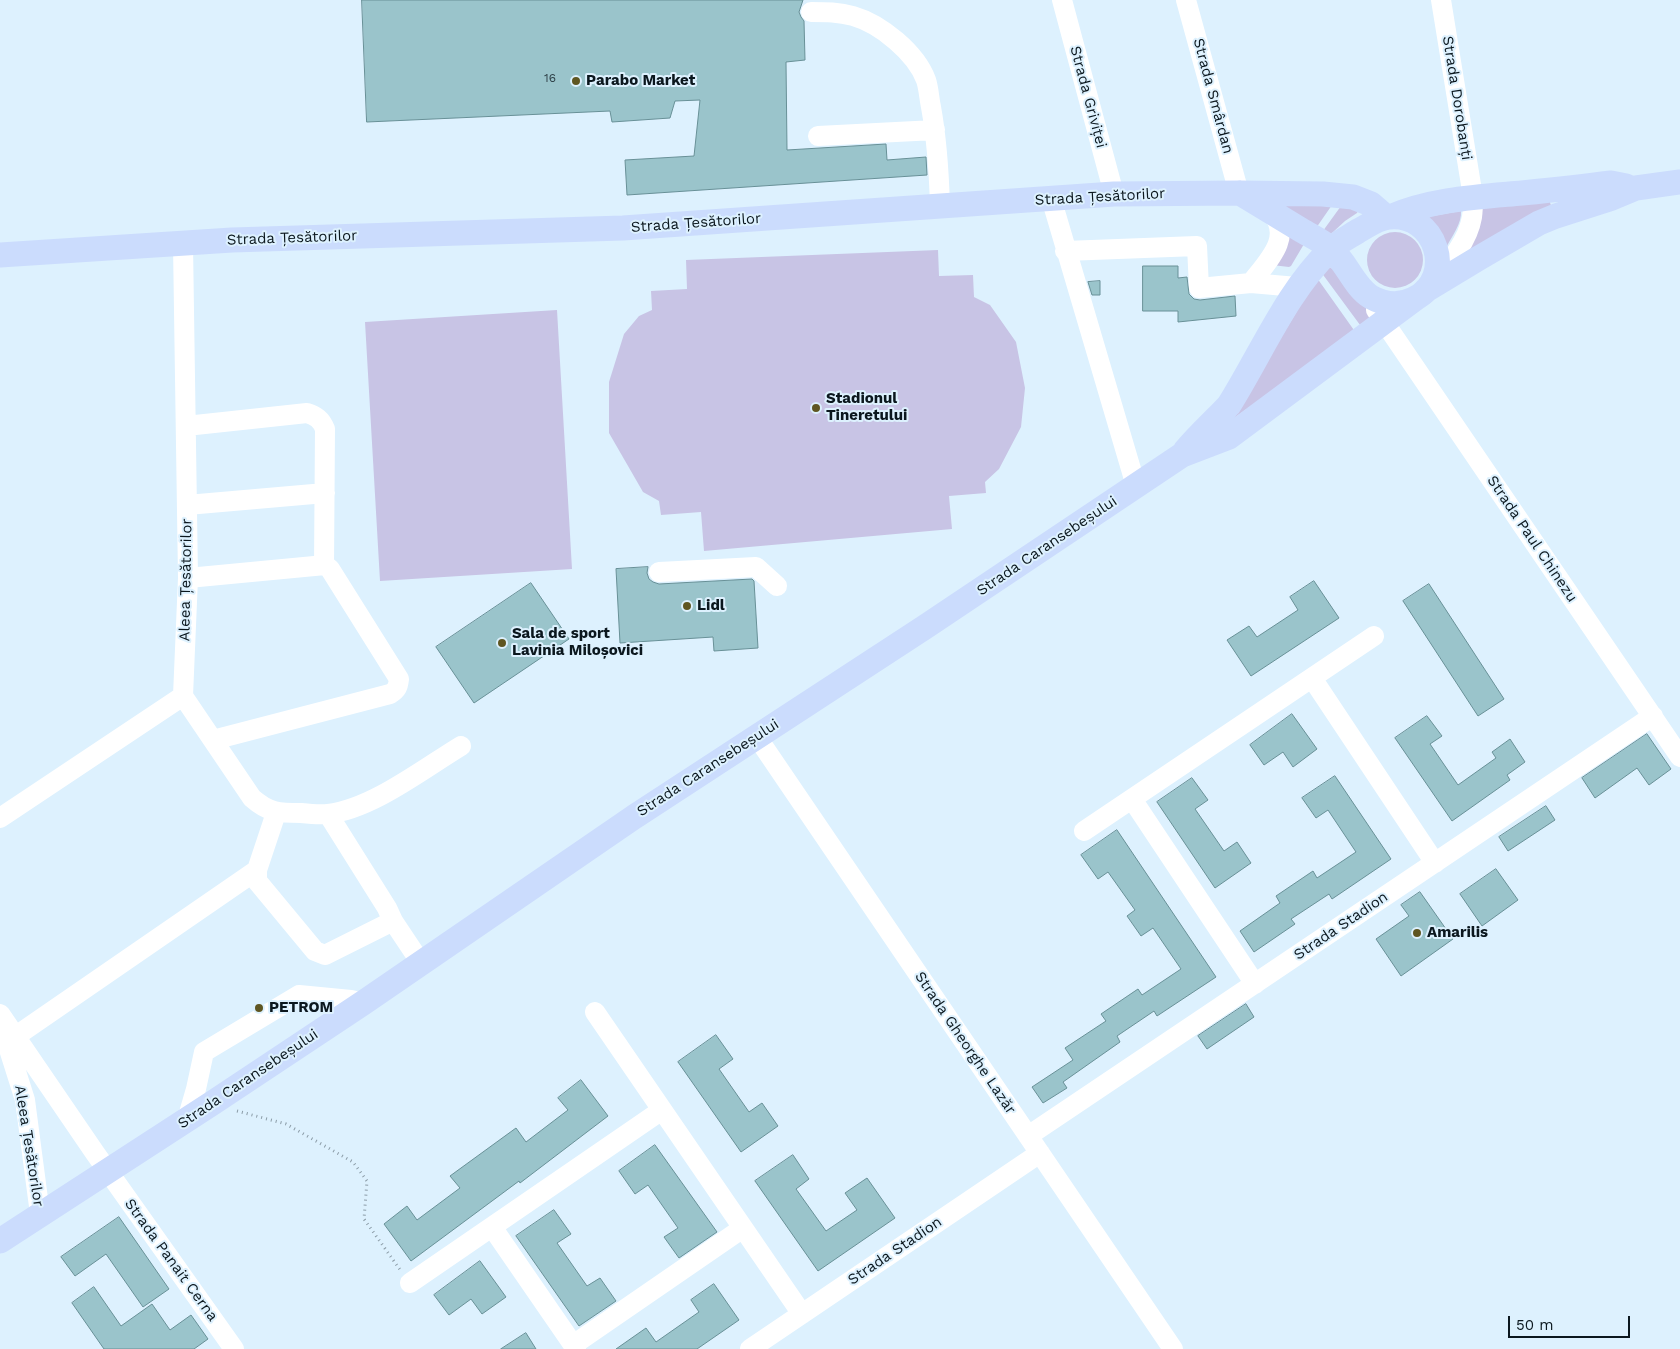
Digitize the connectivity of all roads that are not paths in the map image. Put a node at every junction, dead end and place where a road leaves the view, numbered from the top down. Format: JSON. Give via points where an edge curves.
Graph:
{"nodes":[{"id":1,"x":1062,"y":0,"type":"edge"},
{"id":2,"x":1186,"y":0,"type":"edge"},
{"id":3,"x":1441,"y":0,"type":"edge"},
{"id":4,"x":812,"y":12,"type":"dead end"},
{"id":5,"x":935,"y":130,"type":"junction"},
{"id":6,"x":818,"y":136,"type":"dead end"},
{"id":7,"x":1680,"y":182,"type":"edge"},
{"id":8,"x":1636,"y":188,"type":"junction"},
{"id":9,"x":1239,"y":193,"type":"junction"},
{"id":10,"x":1114,"y":194,"type":"junction"},
{"id":11,"x":1473,"y":197,"type":"junction"},
{"id":12,"x":1051,"y":198,"type":"junction"},
{"id":13,"x":940,"y":206,"type":"junction"},
{"id":14,"x":1271,"y":212,"type":"junction"},
{"id":15,"x":1381,"y":220,"type":"junction"},
{"id":16,"x":183,"y":244,"type":"junction"},
{"id":17,"x":1331,"y":249,"type":"junction"},
{"id":18,"x":1065,"y":251,"type":"junction"},
{"id":19,"x":0,"y":255,"type":"edge"},
{"id":20,"x":1251,"y":283,"type":"junction"},
{"id":21,"x":1357,"y":283,"type":"junction"},
{"id":22,"x":1297,"y":287,"type":"junction"},
{"id":23,"x":1425,"y":289,"type":"junction"},
{"id":24,"x":1385,"y":322,"type":"junction"},
{"id":25,"x":186,"y":426,"type":"junction"},
{"id":26,"x":1182,"y":455,"type":"junction"},
{"id":27,"x":1136,"y":486,"type":"junction"},
{"id":28,"x":325,"y":493,"type":"junction"},
{"id":29,"x":187,"y":504,"type":"junction"},
{"id":30,"x":324,"y":566,"type":"junction"},
{"id":31,"x":659,"y":572,"type":"dead end"},
{"id":32,"x":188,"y":578,"type":"junction"},
{"id":33,"x":777,"y":586,"type":"dead end"},
{"id":34,"x":1374,"y":636,"type":"dead end"},
{"id":35,"x":1312,"y":678,"type":"junction"},
{"id":36,"x":182,"y":696,"type":"junction"},
{"id":37,"x":1653,"y":716,"type":"junction"},
{"id":38,"x":757,"y":737,"type":"junction"},
{"id":39,"x":213,"y":740,"type":"junction"},
{"id":40,"x":460,"y":746,"type":"dead end"},
{"id":41,"x":1680,"y":757,"type":"edge"},
{"id":42,"x":1132,"y":799,"type":"junction"},
{"id":43,"x":276,"y":813,"type":"junction"},
{"id":44,"x":328,"y":814,"type":"junction"},
{"id":45,"x":0,"y":818,"type":"edge"},
{"id":46,"x":1084,"y":830,"type":"dead end"},
{"id":47,"x":1435,"y":863,"type":"junction"},
{"id":48,"x":257,"y":870,"type":"junction"},
{"id":49,"x":393,"y":921,"type":"junction"},
{"id":50,"x":421,"y":963,"type":"junction"},
{"id":51,"x":1255,"y":984,"type":"junction"},
{"id":52,"x":363,"y":1003,"type":"junction"},
{"id":53,"x":595,"y":1012,"type":"dead end"},
{"id":54,"x":0,"y":1014,"type":"edge"},
{"id":55,"x":0,"y":1020,"type":"edge"},
{"id":56,"x":16,"y":1036,"type":"junction"},
{"id":57,"x":662,"y":1110,"type":"junction"},
{"id":58,"x":187,"y":1120,"type":"junction"},
{"id":59,"x":1028,"y":1136,"type":"junction"},
{"id":60,"x":1040,"y":1153,"type":"junction"},
{"id":61,"x":108,"y":1171,"type":"junction"},
{"id":62,"x":40,"y":1214,"type":"junction"},
{"id":63,"x":492,"y":1227,"type":"junction"},
{"id":64,"x":743,"y":1228,"type":"junction"},
{"id":65,"x":0,"y":1241,"type":"edge"},
{"id":66,"x":410,"y":1283,"type":"road end"},
{"id":67,"x":802,"y":1314,"type":"junction"},
{"id":68,"x":574,"y":1347,"type":"edge"},
{"id":69,"x":234,"y":1349,"type":"edge"},
{"id":70,"x":750,"y":1349,"type":"edge"},
{"id":71,"x":1174,"y":1349,"type":"edge"}],
"edges":[{"from":1,"to":10,"type":"street","name":"Strada Griviței"},
{"from":2,"to":9,"type":"street","name":"Strada Smârdan"},
{"from":3,"to":11,"type":"street","name":"Strada Dorobanți"},
{"from":4,"to":5,"type":"street","via":[[837,12],[855,17],[881,29],[906,50],[926,81]]},
{"from":5,"to":6,"type":"street"},
{"from":5,"to":13,"type":"street"},
{"from":7,"to":8,"type":"main road"},
{"from":8,"to":11,"type":"main road","via":[[1611,183]]},
{"from":8,"to":23,"type":"main road","name":"Strada Caransebeșului","via":[[1539,223]]},
{"from":9,"to":10,"type":"main road","name":"Strada Țesătorilor"},
{"from":9,"to":14,"type":"main road"},
{"from":9,"to":15,"type":"main road","name":"Strada Țesătorilor","via":[[1353,197],[1371,204]]},
{"from":10,"to":12,"type":"main road","name":"Strada Țesătorilor"},
{"from":11,"to":15,"type":"main road","via":[[1410,208]]},
{"from":11,"to":23,"type":"street","name":"Strada Dorobanți","via":[[1472,218],[1464,238],[1451,261]]},
{"from":12,"to":13,"type":"main road","name":"Strada Țesătorilor"},
{"from":12,"to":18,"type":"street"},
{"from":13,"to":16,"type":"main road","name":"Strada Țesătorilor","via":[[623,228]]},
{"from":14,"to":17,"type":"main road"},
{"from":14,"to":20,"type":"street","via":[[1280,226],[1278,245]]},
{"from":15,"to":17,"type":"main road"},
{"from":15,"to":21,"type":"main road","via":[[1356,238],[1351,251],[1351,265]]},
{"from":15,"to":23,"type":"main road","via":[[1401,217],[1412,220],[1430,235],[1438,257],[1437,269]]},
{"from":16,"to":19,"type":"main road","name":"Strada Țesătorilor"},
{"from":16,"to":25,"type":"street","name":"Aleea Țesătorilor"},
{"from":17,"to":21,"type":"main road"},
{"from":17,"to":22,"type":"main road"},
{"from":18,"to":20,"type":"street","via":[[1197,246],[1198,288]]},
{"from":18,"to":27,"type":"street"},
{"from":20,"to":22,"type":"street"},
{"from":21,"to":23,"type":"main road","via":[[1369,296],[1392,304],[1405,303]]},
{"from":21,"to":24,"type":"street","name":"Strada Paul Chinezu"},
{"from":22,"to":26,"type":"main road","via":[[1229,405],[1198,434]]},
{"from":23,"to":24,"type":"main road","name":"Strada Caransebeșului"},
{"from":24,"to":26,"type":"main road","name":"Strada Caransebeșului","via":[[1229,437]]},
{"from":24,"to":37,"type":"street","name":"Strada Paul Chinezu"},
{"from":25,"to":28,"type":"street","via":[[307,413],[316,416],[325,428]]},
{"from":25,"to":29,"type":"street","name":"Aleea Țesătorilor"},
{"from":26,"to":27,"type":"main road","name":"Strada Caransebeșului"},
{"from":27,"to":38,"type":"main road","name":"Strada Caransebeșului"},
{"from":28,"to":29,"type":"street"},
{"from":28,"to":30,"type":"street"},
{"from":29,"to":32,"type":"street","name":"Aleea Țesătorilor"},
{"from":30,"to":32,"type":"street"},
{"from":30,"to":39,"type":"street","via":[[330,570],[396,673],[398,686],[395,691]]},
{"from":31,"to":33,"type":"street","via":[[756,567]]},
{"from":32,"to":36,"type":"street","name":"Aleea Țesătorilor"},
{"from":34,"to":35,"type":"street"},
{"from":35,"to":42,"type":"street"},
{"from":35,"to":47,"type":"street"},
{"from":36,"to":39,"type":"street"},
{"from":36,"to":45,"type":"street"},
{"from":37,"to":41,"type":"street","name":"Strada Paul Chinezu"},
{"from":37,"to":47,"type":"street","name":"Strada Stadion"},
{"from":38,"to":50,"type":"main road","name":"Strada Caransebeșului"},
{"from":38,"to":59,"type":"street","name":"Strada Gheorghe Lazăr"},
{"from":39,"to":43,"type":"street","via":[[252,798],[263,808]]},
{"from":40,"to":44,"type":"street","via":[[386,793]]},
{"from":42,"to":46,"type":"street"},
{"from":42,"to":51,"type":"street"},
{"from":43,"to":44,"type":"street"},
{"from":43,"to":48,"type":"street"},
{"from":44,"to":49,"type":"street"},
{"from":47,"to":51,"type":"street","name":"Strada Stadion"},
{"from":48,"to":49,"type":"street","via":[[257,881],[315,951],[324,955]]},
{"from":48,"to":56,"type":"street"},
{"from":49,"to":50,"type":"street"},
{"from":50,"to":52,"type":"main road","name":"Strada Caransebeșului"},
{"from":51,"to":59,"type":"street","name":"Strada Stadion"},
{"from":52,"to":58,"type":"main road","name":"Strada Caransebeșului"},
{"from":52,"to":58,"type":"street","via":[[299,995],[204,1052]]},
{"from":53,"to":57,"type":"street"},
{"from":54,"to":56,"type":"street","name":"Aleea Țesătorilor"},
{"from":55,"to":62,"type":"street","name":"Aleea Țesătorilor","via":[[25,1100]]},
{"from":56,"to":61,"type":"street","name":"Aleea Țesătorilor"},
{"from":57,"to":63,"type":"street"},
{"from":57,"to":64,"type":"street"},
{"from":58,"to":61,"type":"main road","name":"Strada Caransebeșului"},
{"from":59,"to":60,"type":"street","name":"Strada Gheorghe Lazăr"},
{"from":60,"to":67,"type":"street","name":"Strada Stadion"},
{"from":60,"to":71,"type":"street","name":"Strada Gheorghe Lazăr"},
{"from":61,"to":62,"type":"main road","name":"Strada Caransebeșului"},
{"from":61,"to":69,"type":"street","name":"Strada Panait Cerna"},
{"from":62,"to":65,"type":"main road","name":"Strada Caransebeșului"},
{"from":63,"to":66,"type":"street"},
{"from":63,"to":68,"type":"street"},
{"from":64,"to":67,"type":"street"},
{"from":64,"to":68,"type":"street"},
{"from":67,"to":70,"type":"street","name":"Strada Stadion"}]}
